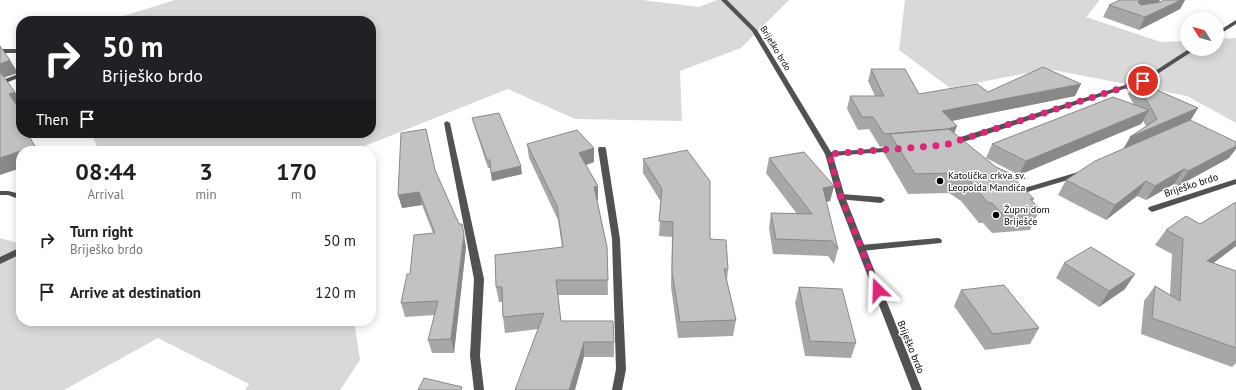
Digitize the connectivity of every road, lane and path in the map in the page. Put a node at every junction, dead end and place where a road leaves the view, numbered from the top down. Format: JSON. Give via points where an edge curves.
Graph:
{"nodes":[{"id":1,"x":724,"y":0,"type":"edge"},
{"id":2,"x":1236,"y":22,"type":"edge"},
{"id":3,"x":1224,"y":30,"type":"edge"},
{"id":4,"x":0,"y":51,"type":"edge"},
{"id":5,"x":16,"y":51,"type":"edge"},
{"id":6,"x":1182,"y":56,"type":"edge"},
{"id":7,"x":16,"y":78,"type":"edge"},
{"id":8,"x":0,"y":83,"type":"edge"},
{"id":9,"x":447,"y":123,"type":"dead end"},
{"id":10,"x":906,"y":148,"type":"edge"},
{"id":11,"x":602,"y":149,"type":"dead end"},
{"id":12,"x":951,"y":150,"type":"edge"},
{"id":13,"x":829,"y":154,"type":"junction"},
{"id":14,"x":1093,"y":168,"type":"edge"},
{"id":15,"x":1236,"y":181,"type":"edge"},
{"id":16,"x":1005,"y":191,"type":"edge"},
{"id":17,"x":0,"y":193,"type":"edge"},
{"id":18,"x":16,"y":196,"type":"edge"},
{"id":19,"x":841,"y":197,"type":"junction"},
{"id":20,"x":881,"y":200,"type":"dead end"},
{"id":21,"x":1152,"y":209,"type":"dead end"},
{"id":22,"x":938,"y":241,"type":"dead end"},
{"id":23,"x":861,"y":248,"type":"junction"},
{"id":24,"x":16,"y":253,"type":"edge"},
{"id":25,"x":0,"y":261,"type":"edge"},
{"id":26,"x":479,"y":390,"type":"edge"},
{"id":27,"x":617,"y":390,"type":"edge"},
{"id":28,"x":918,"y":390,"type":"edge"}],
"edges":[{"from":1,"to":13,"type":"street","name":"Briješko brdo","via":[[754,30]]},
{"from":2,"to":3,"type":"street"},
{"from":4,"to":5,"type":"street"},
{"from":6,"to":12,"type":"street","via":[[1143,81],[945,145]]},
{"from":7,"to":8,"type":"street"},
{"from":9,"to":26,"type":"street","via":[[479,279],[476,356]]},
{"from":10,"to":13,"type":"street"},
{"from":11,"to":27,"type":"street","via":[[616,239],[621,369]]},
{"from":13,"to":19,"type":"street","name":"Briješko brdo"},
{"from":14,"to":16,"type":"street","via":[[1021,191]]},
{"from":15,"to":21,"type":"street","name":"Briješko brdo"},
{"from":17,"to":18,"type":"street"},
{"from":19,"to":20,"type":"street"},
{"from":19,"to":23,"type":"street","name":"Briješko brdo"},
{"from":22,"to":23,"type":"street"},
{"from":23,"to":28,"type":"street","name":"Briješko brdo"},
{"from":24,"to":25,"type":"street"}]}
